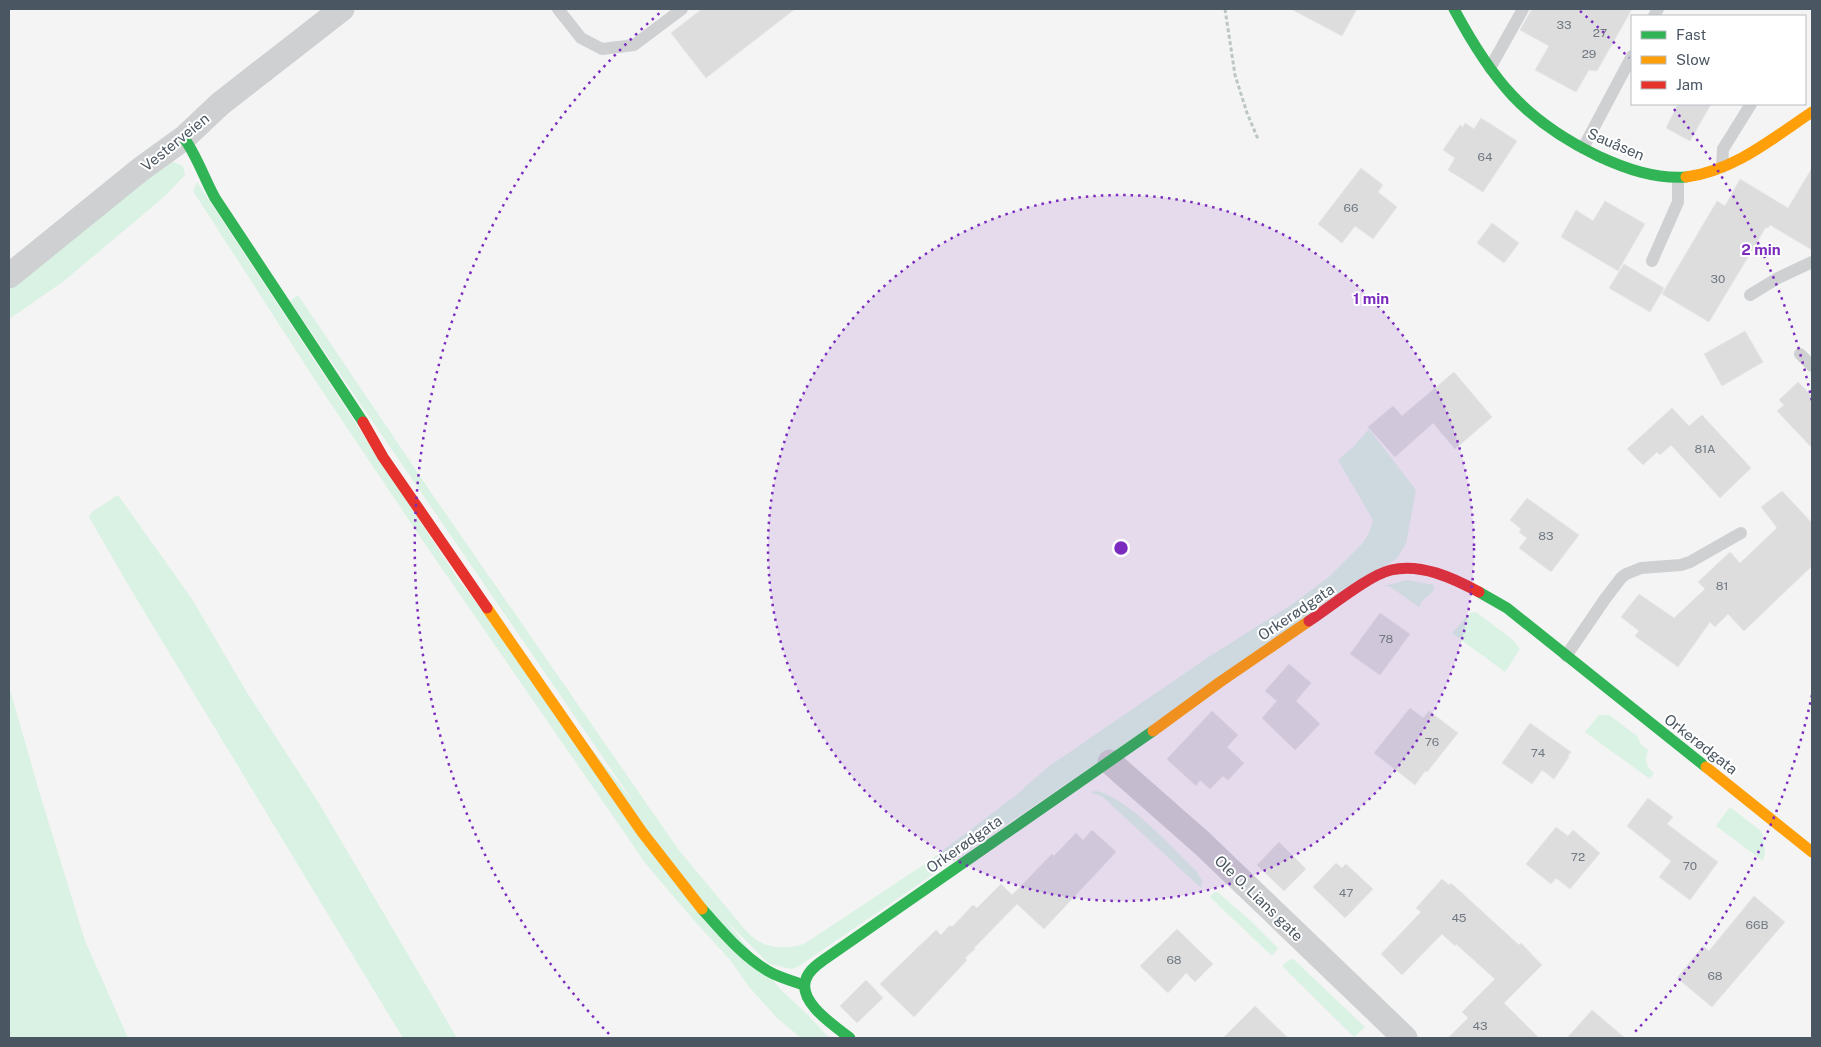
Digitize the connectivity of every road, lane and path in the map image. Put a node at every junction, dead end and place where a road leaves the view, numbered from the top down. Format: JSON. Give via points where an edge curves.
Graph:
{"nodes":[{"id":1,"x":342,"y":9,"type":"edge"},
{"id":2,"x":558,"y":9,"type":"edge"},
{"id":3,"x":682,"y":9,"type":"edge"},
{"id":4,"x":1225,"y":9,"type":"edge"},
{"id":5,"x":1454,"y":9,"type":"edge"},
{"id":6,"x":1523,"y":9,"type":"edge"},
{"id":7,"x":1631,"y":58,"type":"edge"},
{"id":8,"x":1490,"y":68,"type":"junction"},
{"id":9,"x":1750,"y":105,"type":"edge"},
{"id":10,"x":1812,"y":112,"type":"edge"},
{"id":11,"x":184,"y":138,"type":"junction"},
{"id":12,"x":1258,"y":139,"type":"dead end"},
{"id":13,"x":1583,"y":148,"type":"junction"},
{"id":14,"x":1722,"y":167,"type":"junction"},
{"id":15,"x":1678,"y":178,"type":"junction"},
{"id":16,"x":1652,"y":261,"type":"dead end"},
{"id":17,"x":1812,"y":262,"type":"edge"},
{"id":18,"x":9,"y":276,"type":"edge"},
{"id":19,"x":1750,"y":295,"type":"dead end"},
{"id":20,"x":1800,"y":354,"type":"dead end"},
{"id":21,"x":1812,"y":366,"type":"edge"},
{"id":22,"x":1741,"y":533,"type":"dead end"},
{"id":23,"x":1566,"y":656,"type":"junction"},
{"id":24,"x":1110,"y":762,"type":"junction"},
{"id":25,"x":1812,"y":852,"type":"edge"},
{"id":26,"x":804,"y":985,"type":"junction"},
{"id":27,"x":850,"y":1038,"type":"edge"},
{"id":28,"x":1405,"y":1038,"type":"edge"}],
"edges":[{"from":1,"to":11,"type":"street","name":"Vesterveien","via":[[220,104]]},
{"from":2,"to":3,"type":"lane","via":[[581,38],[602,49],[634,45]]},
{"from":4,"to":12,"type":"path","via":[[1235,75]]},
{"from":5,"to":8,"type":"street","name":"Sauåsen","via":[[1474,47]]},
{"from":6,"to":8,"type":"lane"},
{"from":7,"to":13,"type":"lane"},
{"from":8,"to":13,"type":"street","name":"Sauåsen","via":[[1541,124]]},
{"from":9,"to":14,"type":"lane","via":[[1723,149]]},
{"from":10,"to":14,"type":"street","name":"Sauåsen","via":[[1745,157]]},
{"from":11,"to":18,"type":"street","name":"Vesterveien"},
{"from":11,"to":26,"type":"street","via":[[215,198],[352,404],[383,457],[642,832],[694,900],[738,949],[769,972]]},
{"from":13,"to":15,"type":"street","name":"Sauåsen","via":[[1627,169]]},
{"from":14,"to":15,"type":"street","name":"Sauåsen"},
{"from":15,"to":16,"type":"lane","via":[[1678,202]]},
{"from":17,"to":19,"type":"lane"},
{"from":20,"to":21,"type":"lane"},
{"from":22,"to":23,"type":"lane","via":[[1690,562],[1641,568],[1626,574]]},
{"from":23,"to":24,"type":"street","name":"Orkerødgata","via":[[1507,608],[1467,585],[1429,571],[1391,570],[1363,584]]},
{"from":23,"to":25,"type":"street","name":"Orkerødgata"},
{"from":24,"to":26,"type":"street","name":"Orkerødgata","via":[[825,958],[810,972]]},
{"from":24,"to":28,"type":"street","name":"Ole O. Lians gate","via":[[1203,844]]},
{"from":26,"to":27,"type":"street","via":[[812,1004]]}]}
